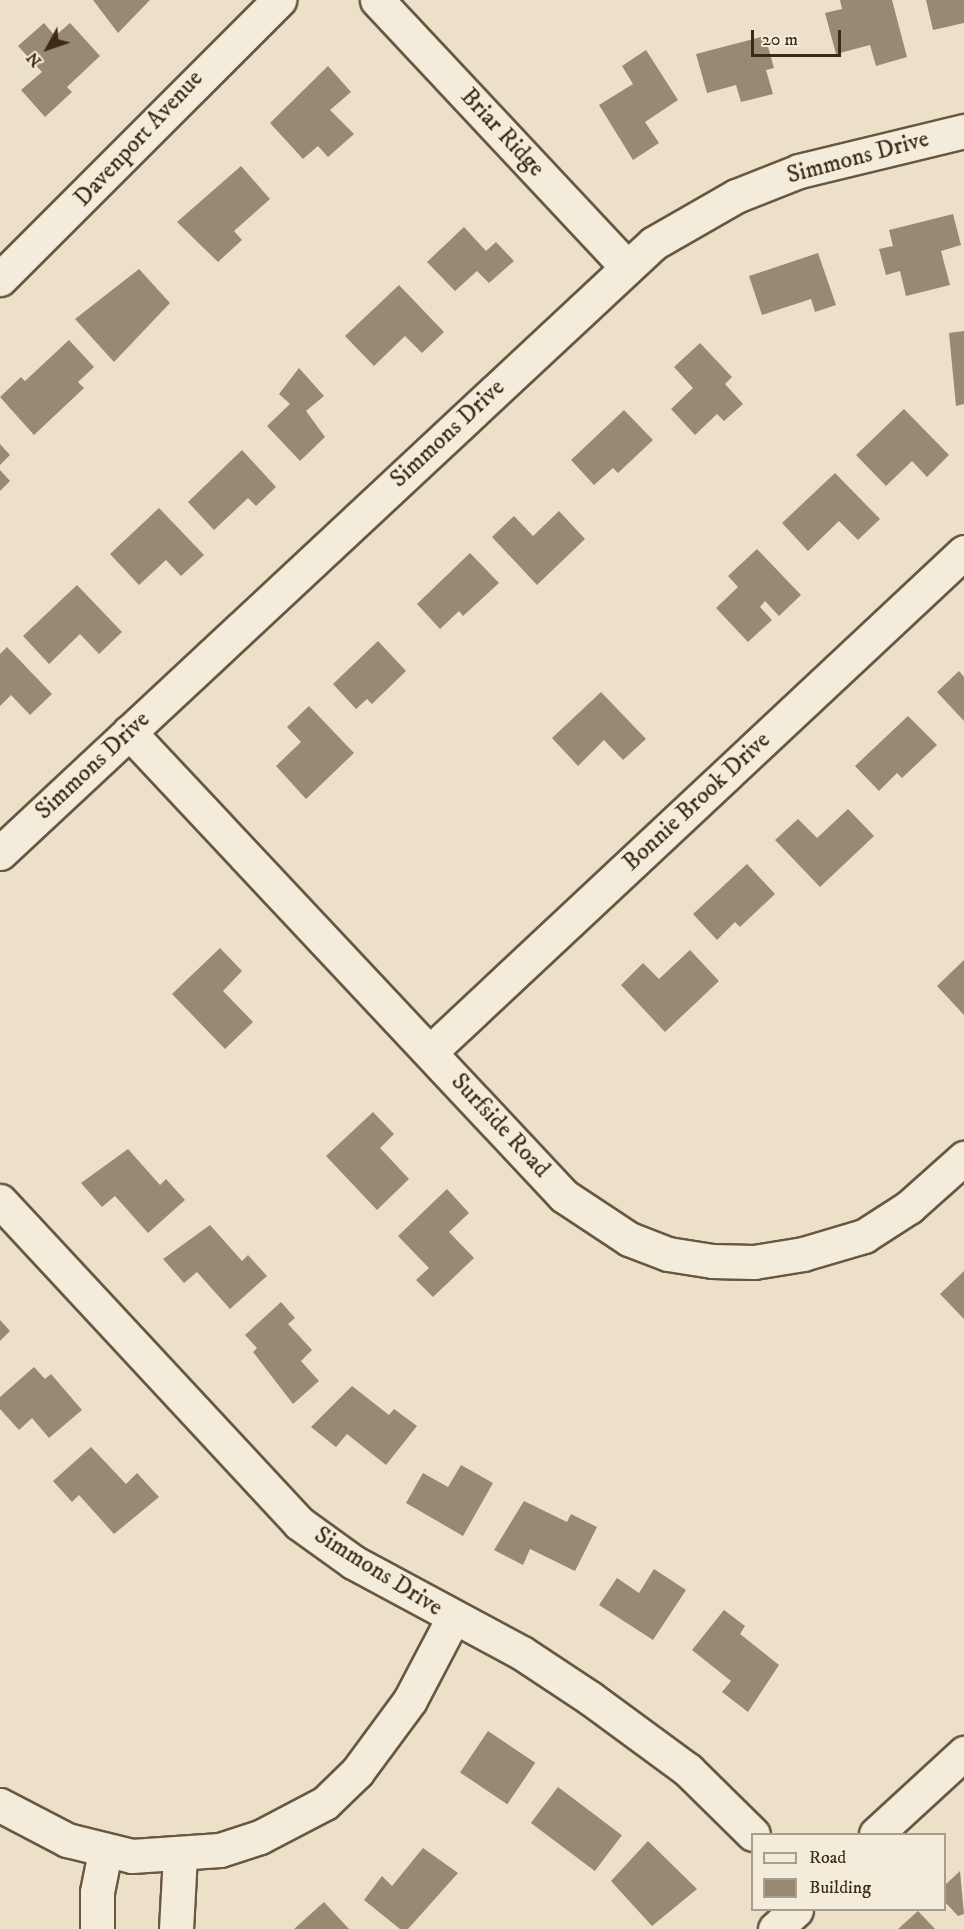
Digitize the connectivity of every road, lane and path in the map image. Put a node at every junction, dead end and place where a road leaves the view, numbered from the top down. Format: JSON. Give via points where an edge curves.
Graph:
{"nodes":[{"id":1,"x":279,"y":0,"type":"edge"},
{"id":2,"x":377,"y":0,"type":"edge"},
{"id":3,"x":964,"y":131,"type":"edge"},
{"id":4,"x":627,"y":267,"type":"junction"},
{"id":5,"x":0,"y":279,"type":"edge"},
{"id":6,"x":964,"y":552,"type":"edge"},
{"id":7,"x":129,"y":732,"type":"junction"},
{"id":8,"x":0,"y":853,"type":"edge"},
{"id":9,"x":430,"y":1051,"type":"junction"},
{"id":10,"x":964,"y":1158,"type":"edge"},
{"id":11,"x":0,"y":1201,"type":"edge"},
{"id":12,"x":453,"y":1618,"type":"junction"},
{"id":13,"x":964,"y":1753,"type":"edge"},
{"id":14,"x":0,"y":1805,"type":"edge"},
{"id":15,"x":752,"y":1833,"type":"edge"},
{"id":16,"x":877,"y":1833,"type":"edge"},
{"id":17,"x":105,"y":1852,"type":"junction"},
{"id":18,"x":180,"y":1856,"type":"junction"},
{"id":19,"x":795,"y":1911,"type":"edge"},
{"id":20,"x":97,"y":1929,"type":"edge"},
{"id":21,"x":176,"y":1929,"type":"edge"},
{"id":22,"x":775,"y":1929,"type":"edge"}],
"edges":[{"from":1,"to":5,"type":"street","name":"Davenport Avenue"},
{"from":2,"to":4,"type":"street","name":"Briar Ridge"},
{"from":3,"to":4,"type":"street","name":"Simmons Drive","via":[[853,155],[736,196],[694,216]]},
{"from":4,"to":7,"type":"street","name":"Simmons Drive"},
{"from":6,"to":9,"type":"street","name":"Bonnie Brook Drive"},
{"from":7,"to":8,"type":"street","name":"Simmons Drive"},
{"from":7,"to":9,"type":"street","name":"Surfside Road"},
{"from":9,"to":10,"type":"street","name":"Surfside Road","via":[[564,1196],[629,1239],[668,1254],[754,1262],[803,1254],[864,1236],[909,1207]]},
{"from":11,"to":12,"type":"street","name":"Simmons Drive","via":[[299,1523],[353,1562]]},
{"from":12,"to":15,"type":"street","name":"Simmons Drive","via":[[522,1653],[644,1735]]},
{"from":12,"to":18,"type":"street","via":[[410,1700],[357,1772],[325,1803],[260,1837]]},
{"from":13,"to":16,"type":"street"},
{"from":14,"to":17,"type":"street","via":[[42,1830]]},
{"from":17,"to":18,"type":"street"},
{"from":17,"to":20,"type":"street","via":[[97,1892]]},
{"from":18,"to":21,"type":"street"},
{"from":19,"to":22,"type":"street"}]}
